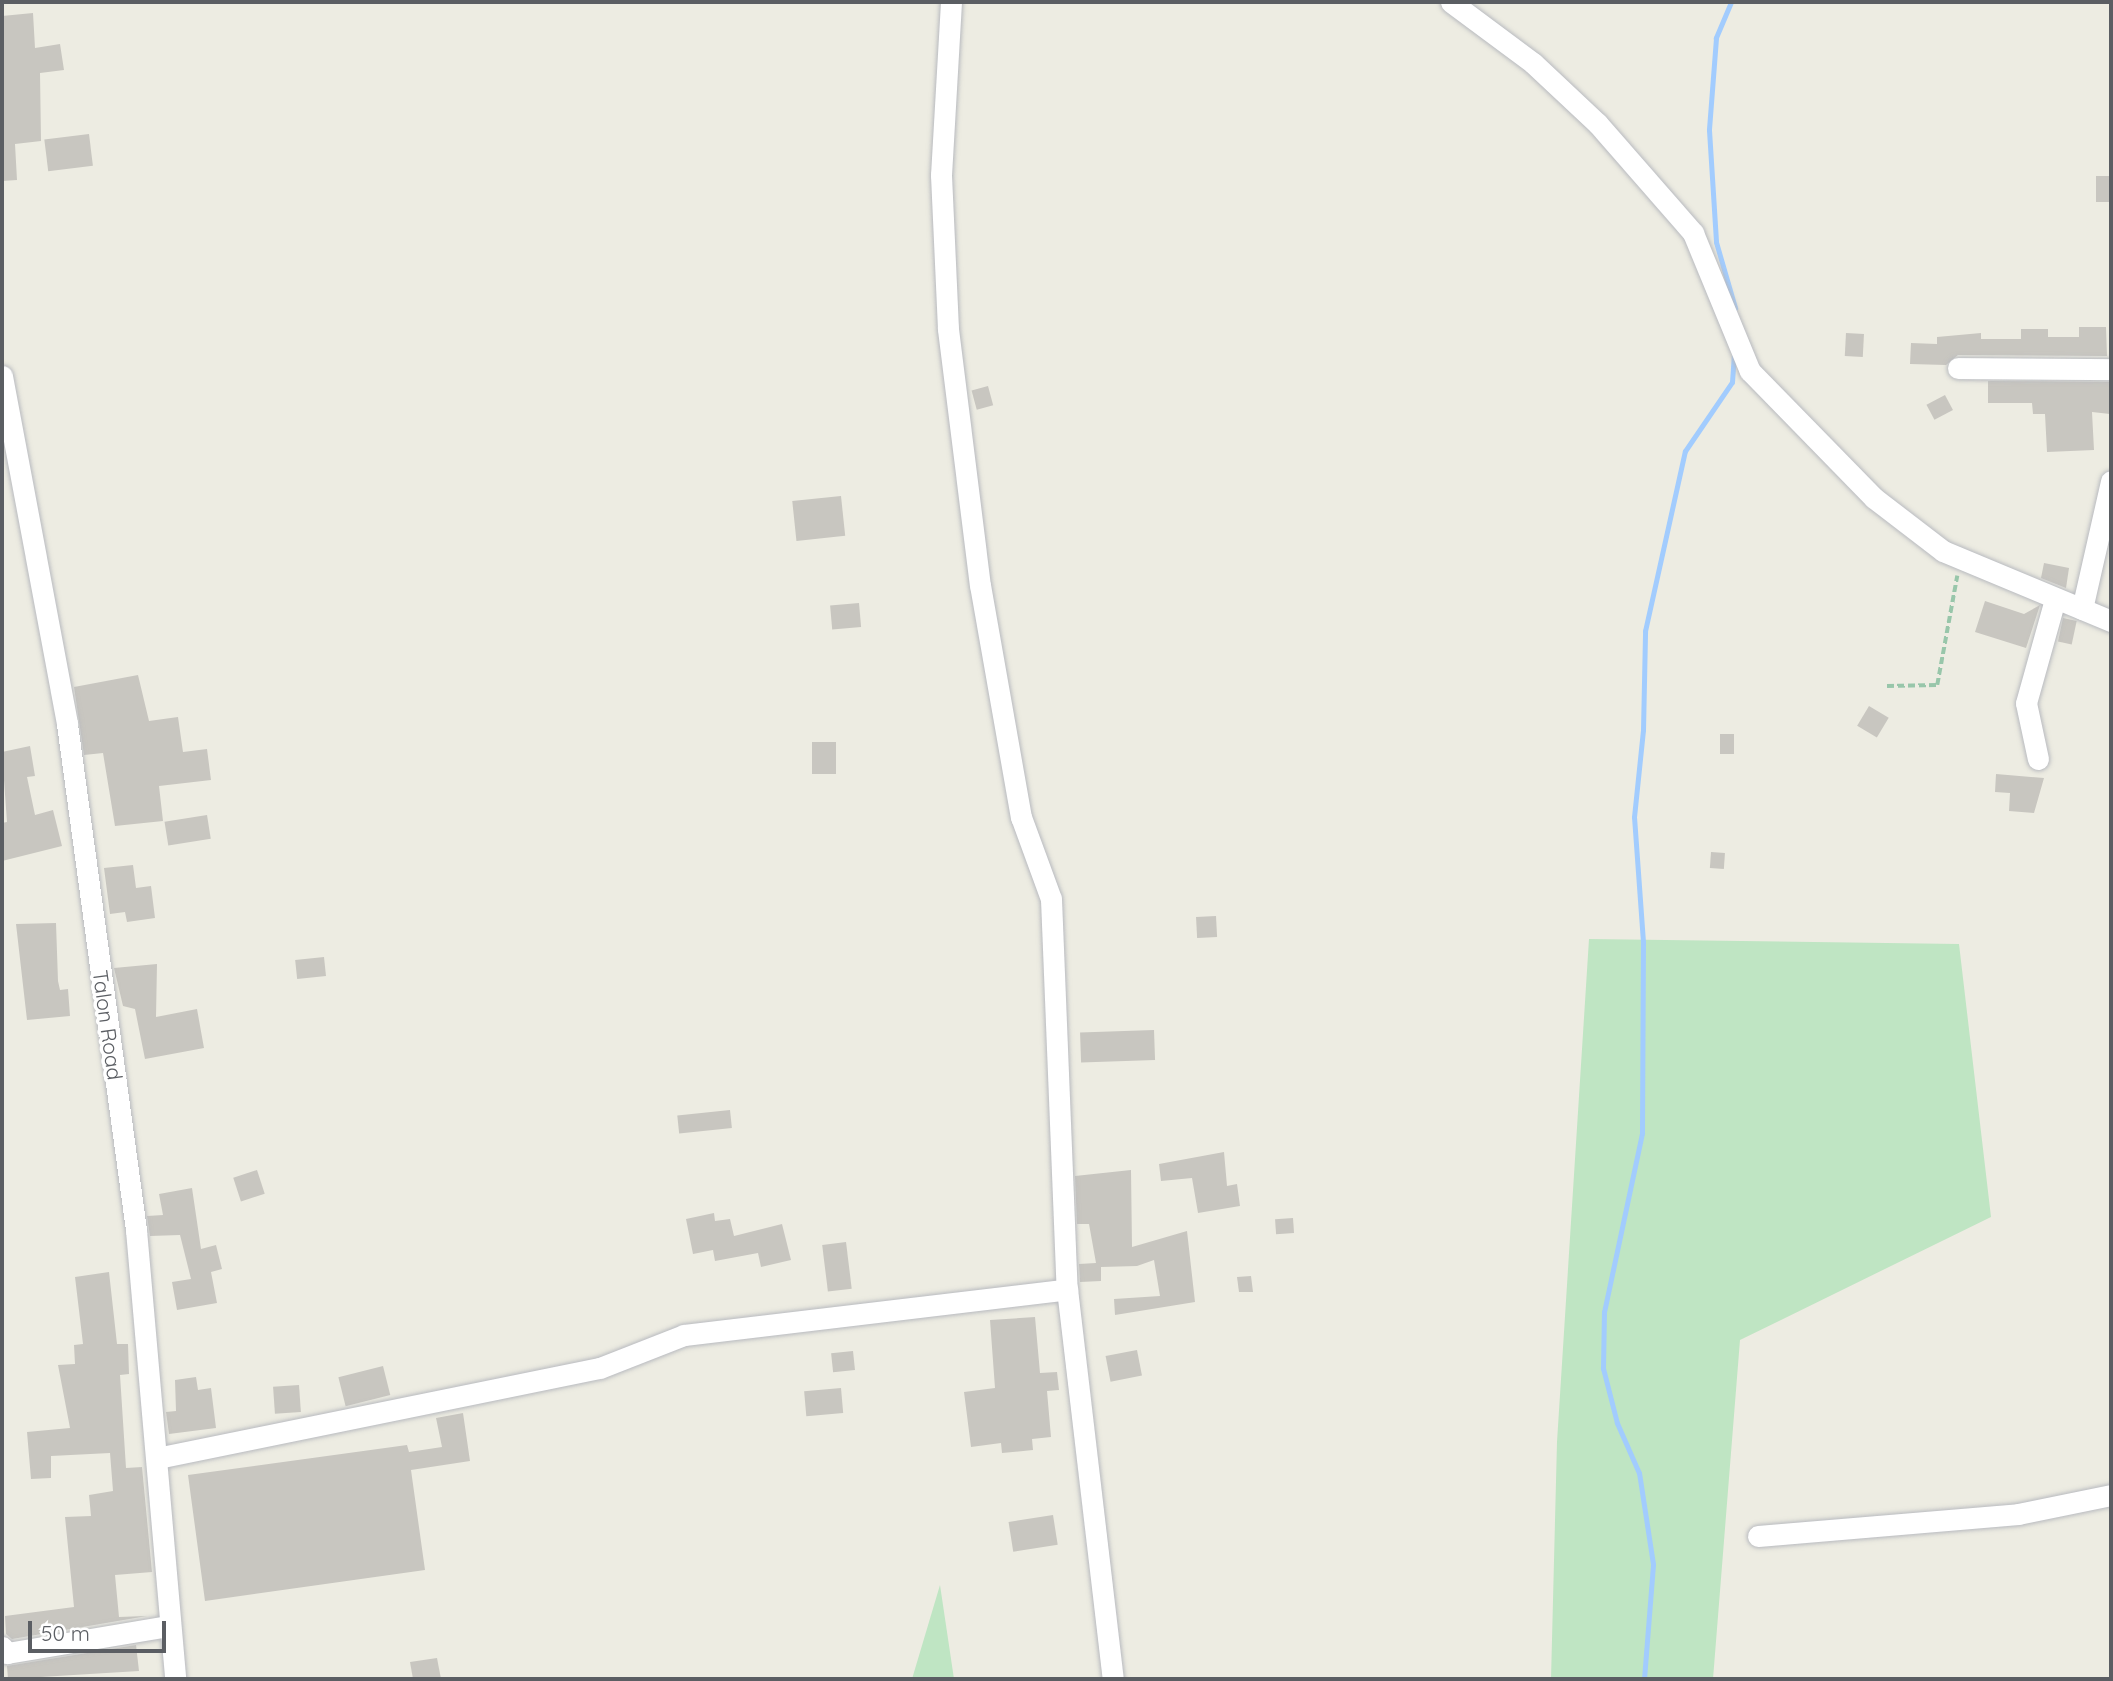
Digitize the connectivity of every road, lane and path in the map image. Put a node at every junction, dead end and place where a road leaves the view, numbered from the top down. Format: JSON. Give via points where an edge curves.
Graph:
{"nodes":[{"id":1,"x":951,"y":2,"type":"edge"},
{"id":2,"x":1451,"y":2,"type":"edge"},
{"id":3,"x":1958,"y":368,"type":"dead end"},
{"id":4,"x":2111,"y":369,"type":"edge"},
{"id":5,"x":2,"y":376,"type":"edge"},
{"id":6,"x":2111,"y":481,"type":"edge"},
{"id":7,"x":1959,"y":560,"type":"junction"},
{"id":8,"x":2055,"y":599,"type":"junction"},
{"id":9,"x":2082,"y":609,"type":"junction"},
{"id":10,"x":2111,"y":621,"type":"edge"},
{"id":11,"x":1887,"y":686,"type":"dead end"},
{"id":12,"x":2038,"y":759,"type":"dead end"},
{"id":13,"x":1067,"y":1289,"type":"junction"},
{"id":14,"x":157,"y":1458,"type":"junction"},
{"id":15,"x":2111,"y":1495,"type":"edge"},
{"id":16,"x":1758,"y":1536,"type":"dead end"},
{"id":17,"x":170,"y":1626,"type":"junction"},
{"id":18,"x":2,"y":1647,"type":"edge"},
{"id":19,"x":175,"y":1679,"type":"edge"},
{"id":20,"x":1113,"y":1679,"type":"edge"}],
"edges":[{"from":1,"to":13,"type":"street","via":[[940,175],[948,329],[980,585],[1021,817],[1052,899]]},
{"from":2,"to":7,"type":"street","via":[[1533,63],[1598,124],[1693,233],[1750,371],[1874,498]]},
{"from":3,"to":4,"type":"street"},
{"from":5,"to":14,"type":"street","name":"Talon Road","via":[[67,724],[136,1230]]},
{"from":6,"to":9,"type":"street"},
{"from":7,"to":8,"type":"street"},
{"from":7,"to":11,"type":"path","via":[[1937,685]]},
{"from":8,"to":9,"type":"street"},
{"from":8,"to":12,"type":"street","via":[[2026,703]]},
{"from":9,"to":10,"type":"street"},
{"from":13,"to":14,"type":"street","via":[[684,1335],[573,1375]]},
{"from":13,"to":20,"type":"street"},
{"from":14,"to":17,"type":"street","name":"Talon Road"},
{"from":15,"to":16,"type":"street","via":[[2018,1514]]},
{"from":17,"to":18,"type":"street","via":[[7,1653]]},
{"from":17,"to":19,"type":"street","name":"Talon Road"}]}
